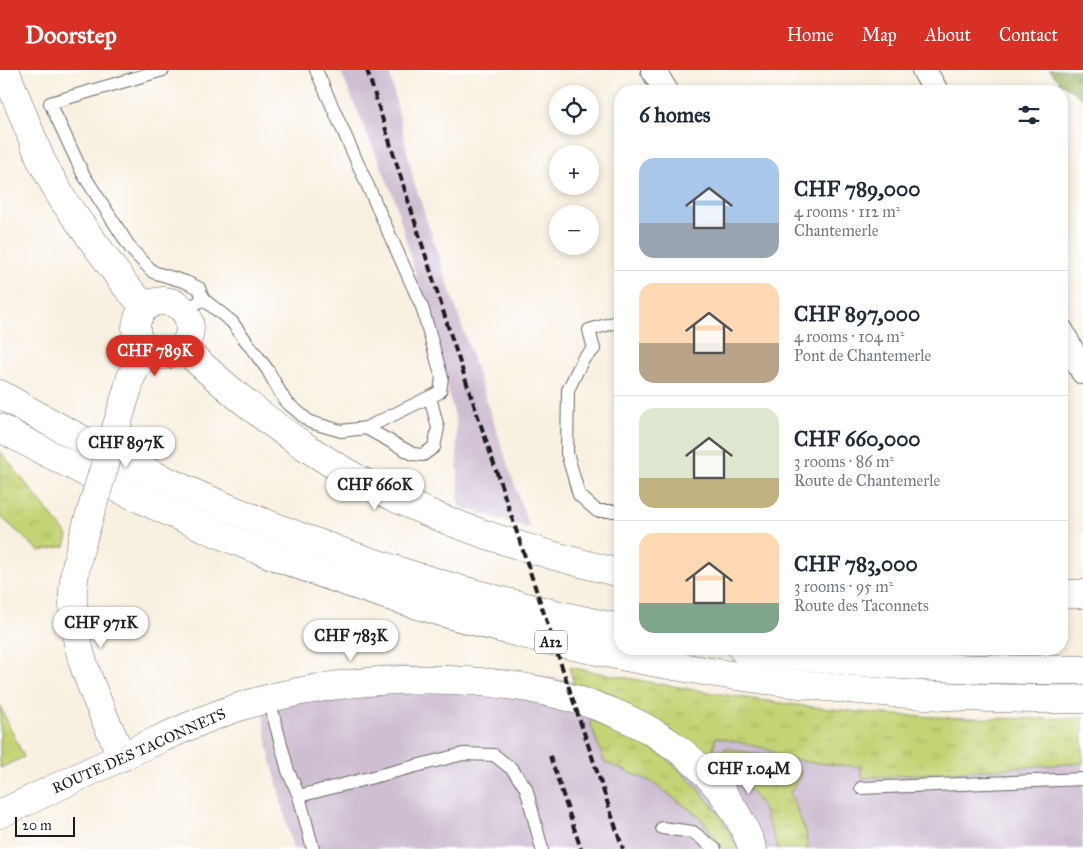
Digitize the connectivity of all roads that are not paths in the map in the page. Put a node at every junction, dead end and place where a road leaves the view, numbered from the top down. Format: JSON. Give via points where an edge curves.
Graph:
{"nodes":[{"id":1,"x":163,"y":70,"type":"edge"},
{"id":2,"x":316,"y":70,"type":"edge"},
{"id":3,"x":653,"y":70,"type":"edge"},
{"id":4,"x":924,"y":70,"type":"edge"},
{"id":5,"x":5,"y":82,"type":"edge"},
{"id":6,"x":662,"y":85,"type":"edge"},
{"id":7,"x":933,"y":85,"type":"edge"},
{"id":8,"x":194,"y":305,"type":"junction"},
{"id":9,"x":145,"y":307,"type":"junction"},
{"id":10,"x":614,"y":323,"type":"edge"},
{"id":11,"x":1068,"y":343,"type":"edge"},
{"id":12,"x":182,"y":347,"type":"junction"},
{"id":13,"x":146,"y":350,"type":"junction"},
{"id":14,"x":1083,"y":372,"type":"edge"},
{"id":15,"x":0,"y":394,"type":"edge"},
{"id":16,"x":435,"y":395,"type":"junction"},
{"id":17,"x":0,"y":428,"type":"edge"},
{"id":18,"x":366,"y":428,"type":"junction"},
{"id":19,"x":614,"y":511,"type":"edge"},
{"id":20,"x":614,"y":571,"type":"edge"},
{"id":21,"x":1068,"y":594,"type":"edge"},
{"id":22,"x":1083,"y":594,"type":"edge"},
{"id":23,"x":614,"y":627,"type":"edge"},
{"id":24,"x":614,"y":654,"type":"edge"},
{"id":25,"x":618,"y":655,"type":"edge"},
{"id":26,"x":792,"y":655,"type":"edge"},
{"id":27,"x":1083,"y":670,"type":"edge"},
{"id":28,"x":269,"y":699,"type":"junction"},
{"id":29,"x":1083,"y":699,"type":"edge"},
{"id":30,"x":122,"y":757,"type":"junction"},
{"id":31,"x":1083,"y":780,"type":"edge"},
{"id":32,"x":861,"y":788,"type":"dead end"},
{"id":33,"x":298,"y":796,"type":"junction"},
{"id":34,"x":0,"y":814,"type":"edge"},
{"id":35,"x":662,"y":828,"type":"dead end"},
{"id":36,"x":312,"y":849,"type":"edge"},
{"id":37,"x":542,"y":849,"type":"edge"},
{"id":38,"x":715,"y":849,"type":"edge"},
{"id":39,"x":753,"y":849,"type":"edge"}],
"edges":[{"from":1,"to":8,"type":"lane","via":[[50,103],[83,174],[131,249],[153,272],[199,288]]},
{"from":2,"to":16,"type":"lane","via":[[422,307],[442,378]]},
{"from":3,"to":6,"type":"street"},
{"from":4,"to":7,"type":"street"},
{"from":5,"to":9,"type":"main road","via":[[41,160],[64,200],[125,285]]},
{"from":8,"to":9,"type":"main road","via":[[161,300]]},
{"from":8,"to":12,"type":"main road","via":[[188,318],[189,334]]},
{"from":8,"to":18,"type":"lane","via":[[232,322],[267,369],[285,401],[310,422],[341,431]]},
{"from":9,"to":13,"type":"main road","via":[[139,313],[135,329],[140,344]]},
{"from":10,"to":19,"type":"lane","via":[[589,330],[594,349],[583,359],[568,390],[567,453],[579,495],[597,511]]},
{"from":11,"to":14,"type":"street"},
{"from":12,"to":13,"type":"main road","via":[[169,355]]},
{"from":12,"to":20,"type":"main road","via":[[238,398],[313,452],[398,499],[485,535]]},
{"from":13,"to":30,"type":"main road","bridge":true,"via":[[131,377],[77,560],[73,591],[80,656]]},
{"from":15,"to":23,"type":"main road","number":"A12","via":[[156,475],[304,537],[458,588]]},
{"from":16,"to":18,"type":"lane"},
{"from":16,"to":18,"type":"lane","via":[[438,428],[434,447],[423,455],[413,454]]},
{"from":17,"to":24,"type":"main road","number":"A12","via":[[143,501],[252,548],[398,600],[549,641]]},
{"from":21,"to":22,"type":"main road"},
{"from":25,"to":29,"type":"main road","number":"A12","via":[[683,668],[829,688],[939,696]]},
{"from":26,"to":27,"type":"main road","via":[[887,665]]},
{"from":28,"to":30,"type":"main road","name":"ROUTE DES TACONNETS","via":[[191,725]]},
{"from":28,"to":33,"type":"lane"},
{"from":28,"to":39,"type":"main road","name":"ROUTE DES TACONNETS","via":[[326,686],[418,679],[493,684],[592,704],[648,728],[701,768],[736,812]]},
{"from":30,"to":34,"type":"main road","name":"ROUTE DES TACONNETS"},
{"from":31,"to":32,"type":"lane"},
{"from":33,"to":36,"type":"lane"},
{"from":33,"to":37,"type":"lane","via":[[463,754],[494,755],[512,769],[526,788]]},
{"from":35,"to":38,"type":"lane","via":[[693,832]]}]}
